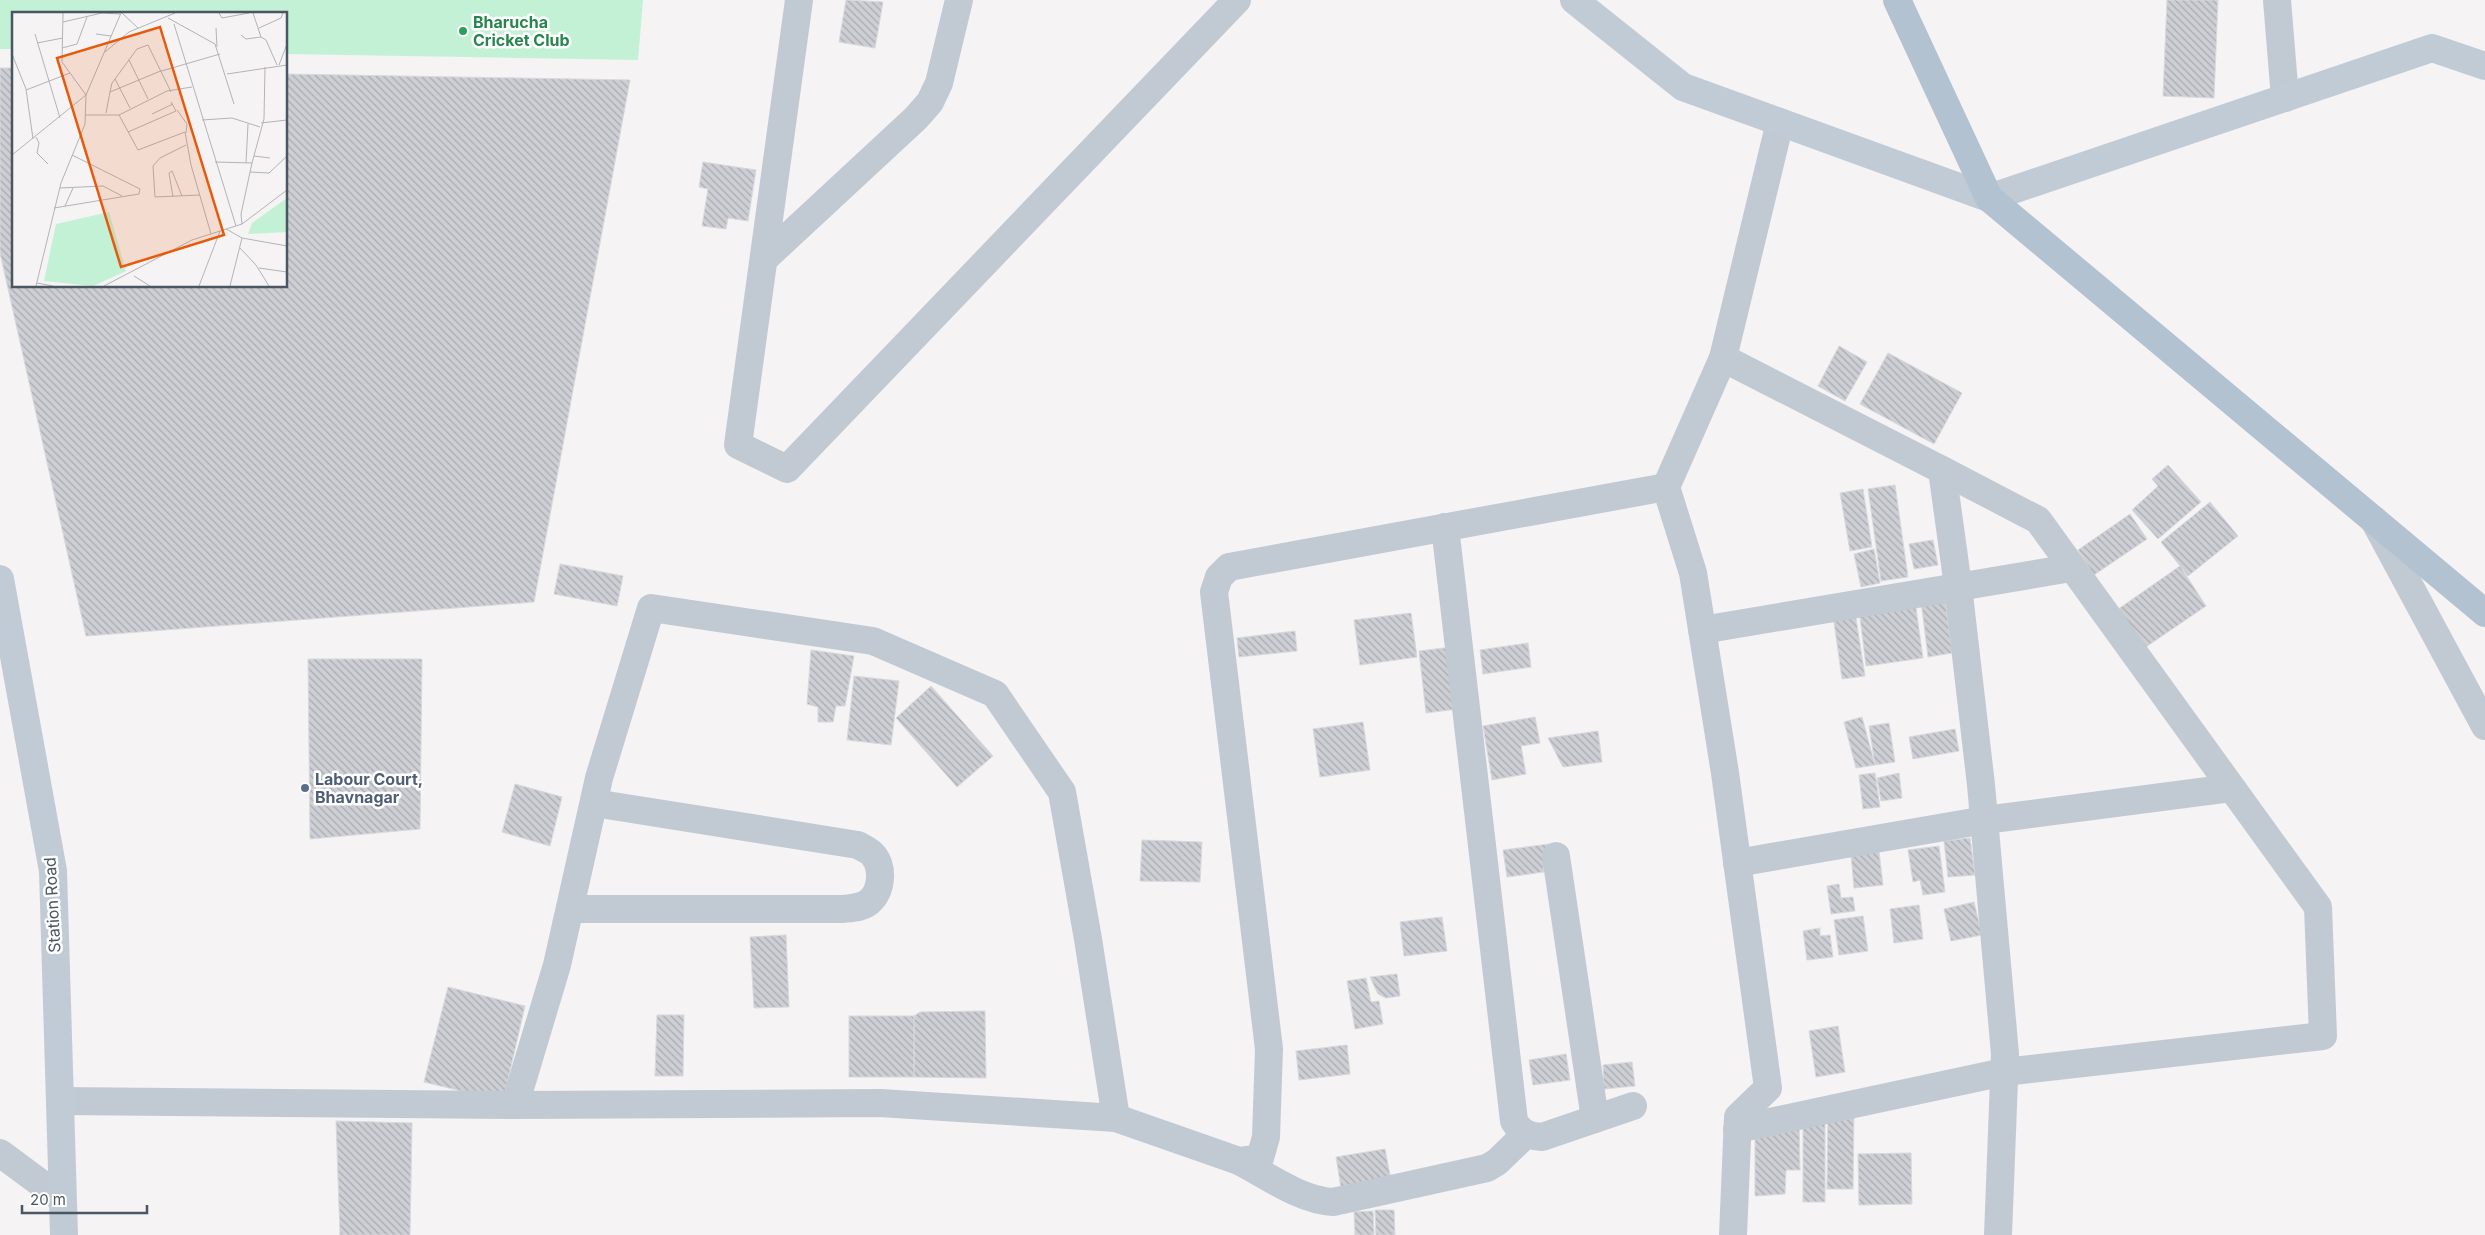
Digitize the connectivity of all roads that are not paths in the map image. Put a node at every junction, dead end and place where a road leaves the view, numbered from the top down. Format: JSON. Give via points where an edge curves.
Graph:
{"nodes":[{"id":1,"x":799,"y":0,"type":"edge"},
{"id":2,"x":959,"y":0,"type":"edge"},
{"id":3,"x":1237,"y":0,"type":"edge"},
{"id":4,"x":1574,"y":0,"type":"edge"},
{"id":5,"x":1897,"y":0,"type":"edge"},
{"id":6,"x":2277,"y":0,"type":"edge"},
{"id":7,"x":2485,"y":66,"type":"edge"},
{"id":8,"x":2285,"y":98,"type":"junction"},
{"id":9,"x":1780,"y":122,"type":"junction"},
{"id":10,"x":1989,"y":198,"type":"junction"},
{"id":11,"x":764,"y":259,"type":"junction"},
{"id":12,"x":1723,"y":358,"type":"junction"},
{"id":13,"x":1942,"y":470,"type":"junction"},
{"id":14,"x":1666,"y":487,"type":"junction"},
{"id":15,"x":2373,"y":519,"type":"junction"},
{"id":16,"x":1445,"y":527,"type":"junction"},
{"id":17,"x":2071,"y":568,"type":"junction"},
{"id":18,"x":0,"y":578,"type":"edge"},
{"id":19,"x":1958,"y":586,"type":"junction"},
{"id":20,"x":2485,"y":612,"type":"edge"},
{"id":21,"x":1702,"y":630,"type":"junction"},
{"id":22,"x":2485,"y":726,"type":"edge"},
{"id":23,"x":2231,"y":788,"type":"junction"},
{"id":24,"x":594,"y":803,"type":"junction"},
{"id":25,"x":1985,"y":820,"type":"junction"},
{"id":26,"x":1556,"y":856,"type":"dead end"},
{"id":27,"x":1737,"y":863,"type":"junction"},
{"id":28,"x":570,"y":909,"type":"junction"},
{"id":29,"x":2004,"y":1072,"type":"junction"},
{"id":30,"x":60,"y":1101,"type":"junction"},
{"id":31,"x":515,"y":1105,"type":"junction"},
{"id":32,"x":1633,"y":1106,"type":"dead end"},
{"id":33,"x":1116,"y":1118,"type":"junction"},
{"id":34,"x":1595,"y":1119,"type":"junction"},
{"id":35,"x":1737,"y":1129,"type":"junction"},
{"id":36,"x":1526,"y":1134,"type":"junction"},
{"id":37,"x":0,"y":1153,"type":"edge"},
{"id":38,"x":1239,"y":1162,"type":"junction"},
{"id":39,"x":62,"y":1199,"type":"junction"},
{"id":40,"x":64,"y":1235,"type":"edge"},
{"id":41,"x":1733,"y":1235,"type":"edge"},
{"id":42,"x":1998,"y":1235,"type":"edge"}],
"edges":[{"from":1,"to":11,"type":"street"},
{"from":2,"to":11,"type":"street","via":[[939,83],[930,102]]},
{"from":3,"to":11,"type":"street","via":[[788,468],[738,445]]},
{"from":4,"to":9,"type":"main road","via":[[1683,87]]},
{"from":5,"to":10,"type":"main road"},
{"from":6,"to":8,"type":"street"},
{"from":7,"to":8,"type":"main road","via":[[2432,48]]},
{"from":8,"to":10,"type":"main road"},
{"from":9,"to":10,"type":"main road"},
{"from":9,"to":12,"type":"street"},
{"from":10,"to":15,"type":"main road"},
{"from":12,"to":13,"type":"street"},
{"from":12,"to":14,"type":"street"},
{"from":13,"to":17,"type":"street","via":[[2038,520]]},
{"from":13,"to":19,"type":"street"},
{"from":14,"to":16,"type":"street"},
{"from":14,"to":21,"type":"street","via":[[1693,573]]},
{"from":15,"to":20,"type":"main road"},
{"from":15,"to":22,"type":"street"},
{"from":16,"to":36,"type":"street","via":[[1514,1121]]},
{"from":16,"to":38,"type":"street","via":[[1230,567],[1219,577],[1214,592],[1269,1048],[1266,1137],[1260,1158]]},
{"from":17,"to":19,"type":"street"},
{"from":17,"to":23,"type":"street"},
{"from":18,"to":30,"type":"main road","name":"Station Road","via":[[53,871]]},
{"from":19,"to":21,"type":"street"},
{"from":19,"to":25,"type":"street"},
{"from":21,"to":27,"type":"street"},
{"from":23,"to":25,"type":"street"},
{"from":23,"to":29,"type":"street","via":[[2318,907],[2323,1036]]},
{"from":24,"to":28,"type":"street"},
{"from":24,"to":28,"type":"street","via":[[858,845],[873,854],[881,868],[879,884],[872,899],[859,907],[842,909]]},
{"from":24,"to":33,"type":"street","via":[[651,608],[873,641],[995,694],[1062,792]]},
{"from":25,"to":27,"type":"street"},
{"from":25,"to":29,"type":"street"},
{"from":26,"to":34,"type":"street"},
{"from":27,"to":35,"type":"street","via":[[1768,1088],[1738,1118]]},
{"from":28,"to":31,"type":"street","via":[[558,964]]},
{"from":29,"to":35,"type":"street"},
{"from":29,"to":42,"type":"street"},
{"from":30,"to":31,"type":"street"},
{"from":30,"to":39,"type":"main road","name":"Station Road"},
{"from":31,"to":33,"type":"street","via":[[880,1103]]},
{"from":32,"to":34,"type":"street"},
{"from":33,"to":38,"type":"street"},
{"from":34,"to":36,"type":"street","via":[[1542,1137]]},
{"from":35,"to":41,"type":"street"},
{"from":36,"to":38,"type":"street","via":[[1487,1168],[1333,1202],[1306,1196]]},
{"from":37,"to":39,"type":"street"},
{"from":39,"to":40,"type":"main road","name":"Station Road"}]}
